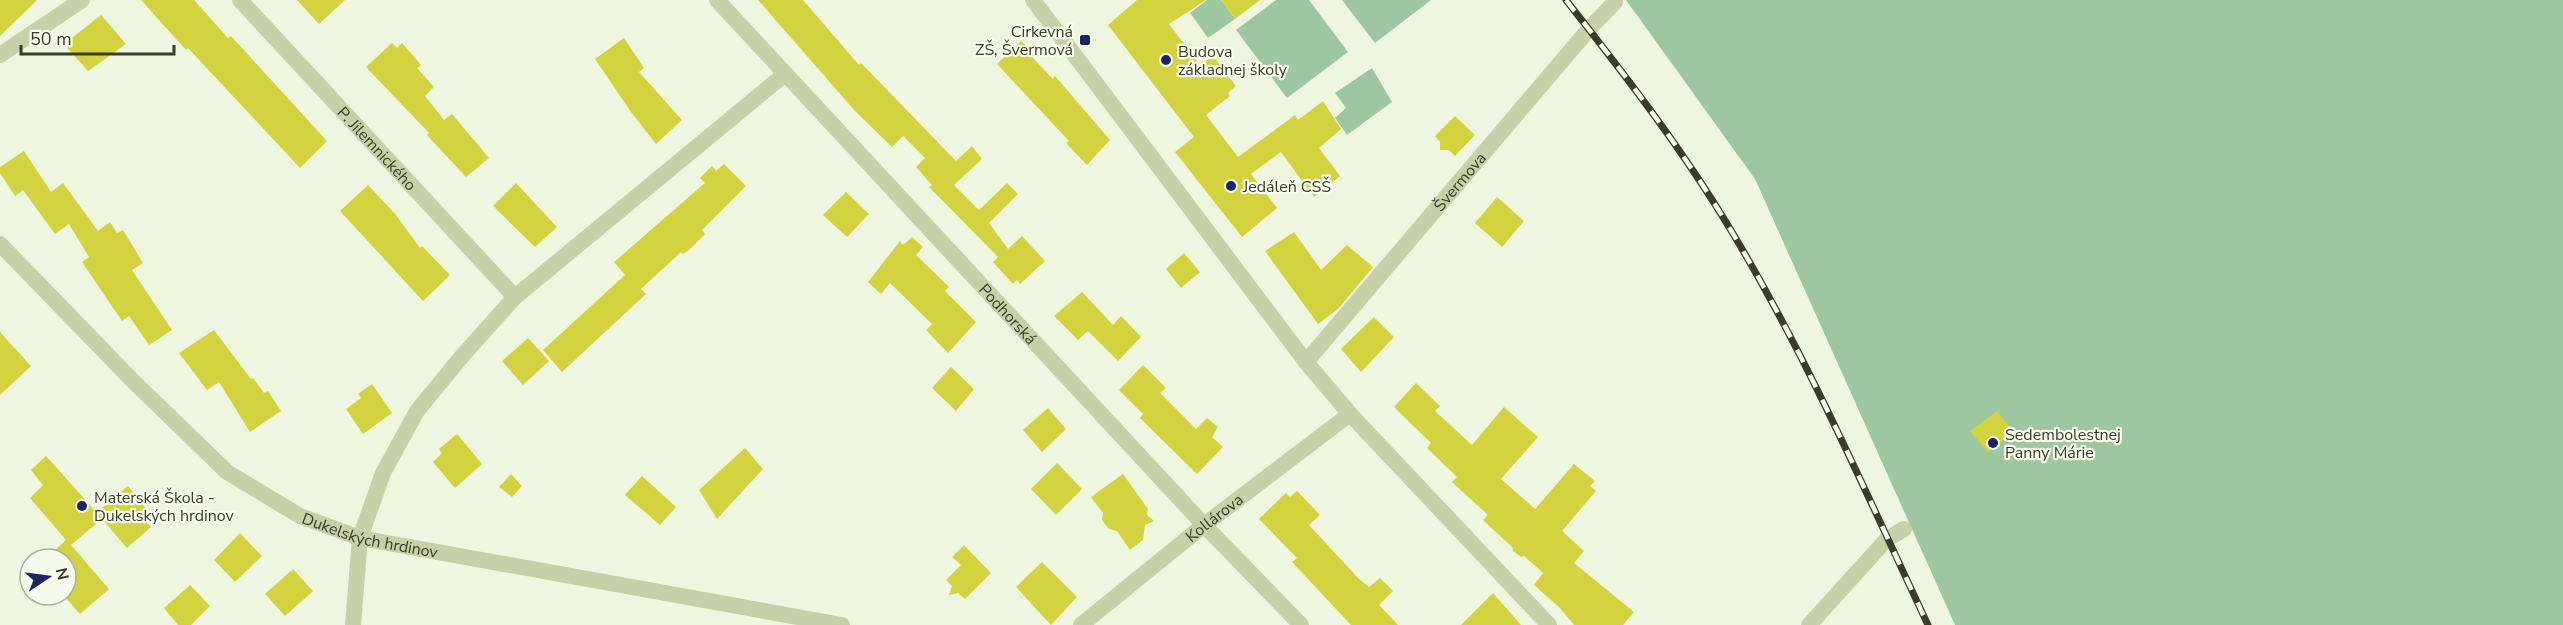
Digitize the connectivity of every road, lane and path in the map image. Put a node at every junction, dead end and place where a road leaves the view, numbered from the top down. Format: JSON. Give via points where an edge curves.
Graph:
{"nodes":[{"id":1,"x":82,"y":0,"type":"edge"},
{"id":2,"x":240,"y":0,"type":"edge"},
{"id":3,"x":717,"y":0,"type":"edge"},
{"id":4,"x":1033,"y":0,"type":"edge"},
{"id":5,"x":1615,"y":2,"type":"dead end"},
{"id":6,"x":0,"y":55,"type":"edge"},
{"id":7,"x":785,"y":74,"type":"junction"},
{"id":8,"x":0,"y":244,"type":"edge"},
{"id":9,"x":515,"y":297,"type":"junction"},
{"id":10,"x":1306,"y":362,"type":"junction"},
{"id":11,"x":1350,"y":414,"type":"junction"},
{"id":12,"x":1204,"y":525,"type":"junction"},
{"id":13,"x":1904,"y":529,"type":"dead end"},
{"id":14,"x":360,"y":538,"type":"junction"},
{"id":15,"x":352,"y":625,"type":"edge"},
{"id":16,"x":842,"y":625,"type":"edge"},
{"id":17,"x":1081,"y":625,"type":"edge"},
{"id":18,"x":1301,"y":625,"type":"edge"},
{"id":19,"x":1550,"y":625,"type":"edge"},
{"id":20,"x":1809,"y":625,"type":"edge"}],
"edges":[{"from":1,"to":6,"type":"street"},
{"from":2,"to":9,"type":"street","name":"P. Jilemnického"},
{"from":3,"to":7,"type":"street","name":"Podhorská"},
{"from":4,"to":10,"type":"street"},
{"from":5,"to":10,"type":"street","name":"Švermova"},
{"from":7,"to":9,"type":"street"},
{"from":7,"to":12,"type":"street","name":"Podhorská"},
{"from":8,"to":14,"type":"street","name":"Dukelských hrdinov","via":[[227,472],[300,516]]},
{"from":9,"to":14,"type":"street","via":[[417,411],[383,473]]},
{"from":10,"to":11,"type":"street"},
{"from":11,"to":12,"type":"street","name":"Kollárova"},
{"from":11,"to":19,"type":"street"},
{"from":12,"to":17,"type":"street","name":"Kollárova"},
{"from":12,"to":18,"type":"street","name":"Podhorská"},
{"from":13,"to":20,"type":"street","via":[[1887,539]]},
{"from":14,"to":15,"type":"street"},
{"from":14,"to":16,"type":"street","name":"Dukelských hrdinov"}]}
